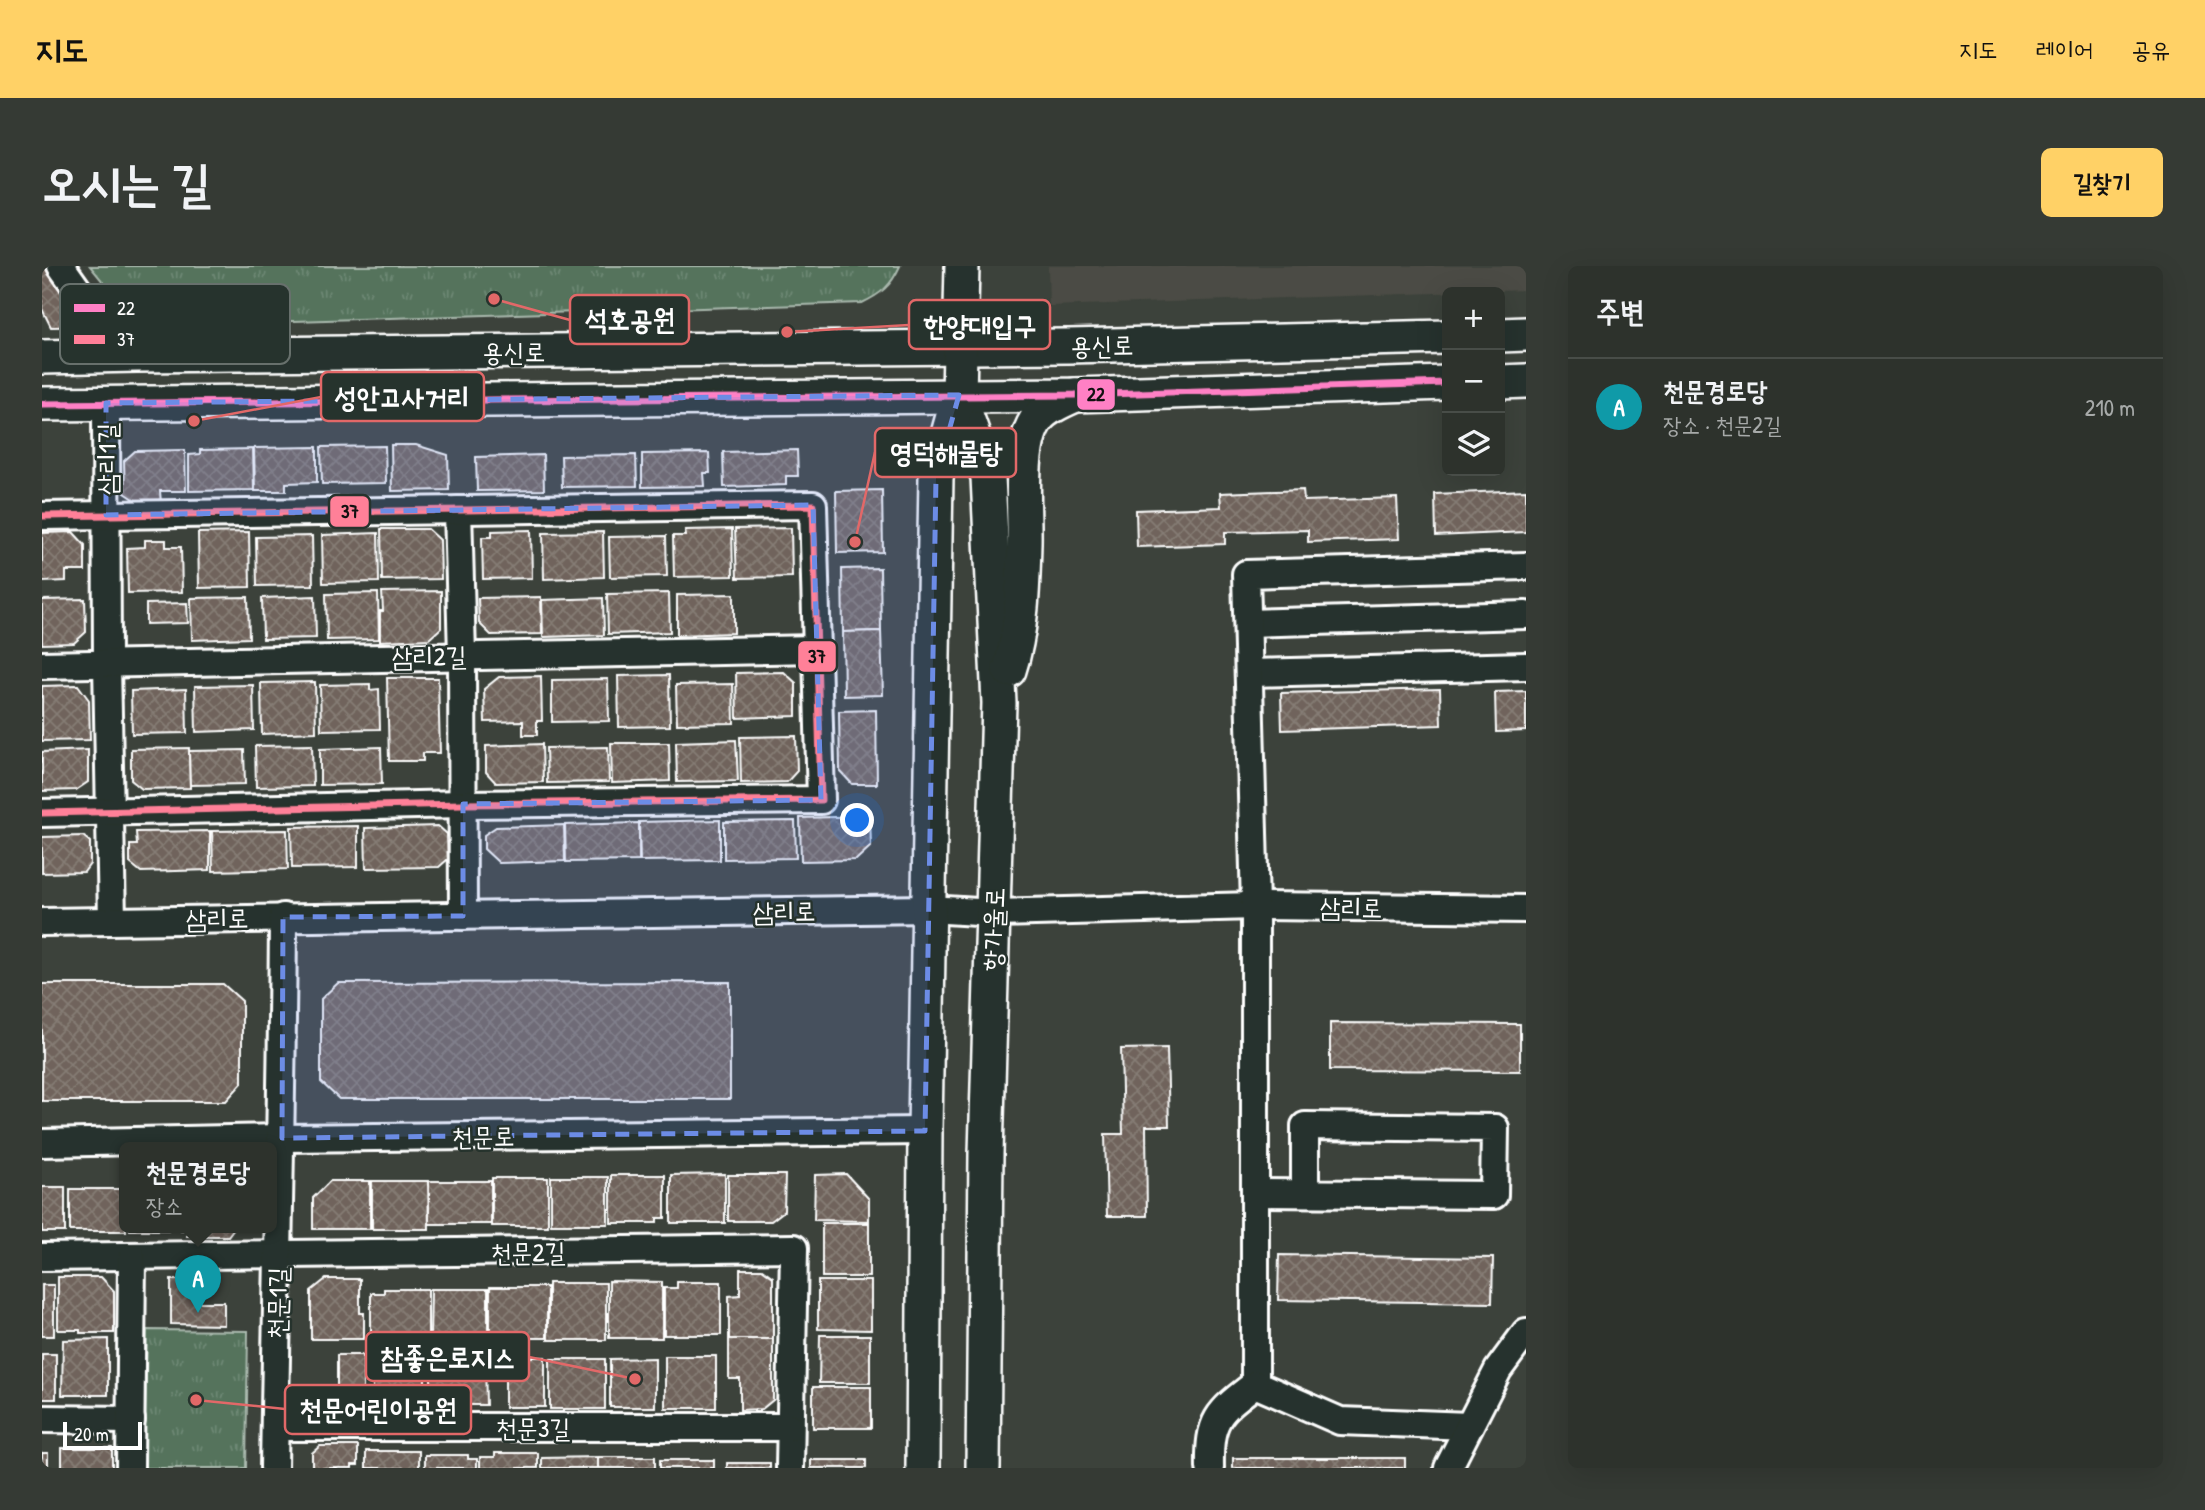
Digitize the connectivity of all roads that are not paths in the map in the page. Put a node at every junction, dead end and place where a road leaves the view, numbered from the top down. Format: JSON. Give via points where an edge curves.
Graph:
{"nodes":[{"id":1,"x":61,"y":266,"type":"edge"},
{"id":2,"x":962,"y":266,"type":"edge"},
{"id":3,"x":74,"y":284,"type":"edge"},
{"id":4,"x":1526,"y":334,"type":"edge"},
{"id":5,"x":1505,"y":335,"type":"edge"},
{"id":6,"x":1442,"y":337,"type":"edge"},
{"id":7,"x":960,"y":347,"type":"junction"},
{"id":8,"x":290,"y":353,"type":"edge"},
{"id":9,"x":60,"y":357,"type":"edge"},
{"id":10,"x":42,"y":358,"type":"edge"},
{"id":11,"x":1526,"y":381,"type":"edge"},
{"id":12,"x":1505,"y":382,"type":"edge"},
{"id":13,"x":1442,"y":383,"type":"edge"},
{"id":14,"x":959,"y":395,"type":"junction"},
{"id":15,"x":1075,"y":395,"type":"junction"},
{"id":16,"x":106,"y":403,"type":"junction"},
{"id":17,"x":42,"y":404,"type":"edge"},
{"id":18,"x":458,"y":510,"type":"junction"},
{"id":19,"x":106,"y":515,"type":"junction"},
{"id":20,"x":42,"y":516,"type":"edge"},
{"id":21,"x":1526,"y":566,"type":"edge"},
{"id":22,"x":1526,"y":615,"type":"edge"},
{"id":23,"x":1248,"y":623,"type":"junction"},
{"id":24,"x":817,"y":649,"type":"junction"},
{"id":25,"x":462,"y":656,"type":"junction"},
{"id":26,"x":107,"y":664,"type":"junction"},
{"id":27,"x":42,"y":665,"type":"edge"},
{"id":28,"x":1526,"y":666,"type":"edge"},
{"id":29,"x":1249,"y":673,"type":"junction"},
{"id":30,"x":999,"y":703,"type":"junction"},
{"id":31,"x":463,"y":804,"type":"junction"},
{"id":32,"x":110,"y":812,"type":"junction"},
{"id":33,"x":42,"y":813,"type":"edge"},
{"id":34,"x":1255,"y":906,"type":"junction"},
{"id":35,"x":929,"y":909,"type":"junction"},
{"id":36,"x":1526,"y":909,"type":"edge"},
{"id":37,"x":994,"y":913,"type":"junction"},
{"id":38,"x":463,"y":916,"type":"junction"},
{"id":39,"x":283,"y":917,"type":"junction"},
{"id":40,"x":112,"y":920,"type":"junction"},
{"id":41,"x":42,"y":922,"type":"edge"},
{"id":42,"x":925,"y":1132,"type":"junction"},
{"id":43,"x":282,"y":1138,"type":"junction"},
{"id":44,"x":42,"y":1143,"type":"edge"},
{"id":45,"x":1255,"y":1193,"type":"junction"},
{"id":46,"x":1305,"y":1193,"type":"junction"},
{"id":47,"x":277,"y":1255,"type":"junction"},
{"id":48,"x":42,"y":1257,"type":"edge"},
{"id":49,"x":132,"y":1257,"type":"junction"},
{"id":50,"x":1526,"y":1332,"type":"edge"},
{"id":51,"x":1255,"y":1384,"type":"junction"},
{"id":52,"x":42,"y":1419,"type":"edge"},
{"id":53,"x":131,"y":1420,"type":"junction"},
{"id":54,"x":1469,"y":1426,"type":"junction"},
{"id":55,"x":275,"y":1427,"type":"junction"},
{"id":56,"x":790,"y":1427,"type":"junction"},
{"id":57,"x":130,"y":1468,"type":"edge"},
{"id":58,"x":274,"y":1468,"type":"edge"},
{"id":59,"x":790,"y":1468,"type":"edge"},
{"id":60,"x":923,"y":1468,"type":"edge"},
{"id":61,"x":983,"y":1468,"type":"edge"},
{"id":62,"x":1210,"y":1468,"type":"edge"},
{"id":63,"x":1448,"y":1468,"type":"edge"}],
"edges":[{"from":1,"to":3,"type":"street"},
{"from":2,"to":7,"type":"main road","name":"항가울로"},
{"from":4,"to":5,"type":"main road"},
{"from":6,"to":7,"type":"main road","name":"용신로"},
{"from":7,"to":8,"type":"main road","name":"용신로"},
{"from":7,"to":14,"type":"main road","name":"항가울로"},
{"from":9,"to":10,"type":"main road","name":"용신로"},
{"from":11,"to":12,"type":"main road"},
{"from":13,"to":15,"type":"main road","name":"용신로"},
{"from":14,"to":15,"type":"main road","name":"용신로"},
{"from":14,"to":16,"type":"main road","name":"용신로"},
{"from":14,"to":30,"type":"main road","name":"항가울로","via":[[988,477]]},
{"from":14,"to":35,"type":"main road","name":"항가울로","via":[[936,477]]},
{"from":15,"to":30,"type":"main road","via":[[1046,411],[1030,436],[1019,624]]},
{"from":16,"to":17,"type":"main road","name":"용신로"},
{"from":16,"to":19,"type":"street","name":"삼리1길"},
{"from":18,"to":19,"type":"street","name":"삼리1길"},
{"from":18,"to":24,"type":"street","name":"삼리1길","via":[[813,505]]},
{"from":18,"to":25,"type":"street"},
{"from":19,"to":20,"type":"street","name":"삼리1길"},
{"from":19,"to":26,"type":"street"},
{"from":21,"to":23,"type":"street","via":[[1246,574]]},
{"from":22,"to":23,"type":"street"},
{"from":23,"to":29,"type":"street"},
{"from":24,"to":25,"type":"street","name":"삼리2길"},
{"from":24,"to":31,"type":"street","name":"삼리1길","via":[[821,800]]},
{"from":25,"to":26,"type":"street","name":"삼리2길"},
{"from":25,"to":31,"type":"street"},
{"from":26,"to":27,"type":"street","name":"삼리2길"},
{"from":26,"to":32,"type":"street"},
{"from":28,"to":29,"type":"street"},
{"from":29,"to":34,"type":"street"},
{"from":30,"to":37,"type":"main road","name":"항가울로"},
{"from":31,"to":32,"type":"street","name":"삼리1길"},
{"from":31,"to":38,"type":"street"},
{"from":32,"to":33,"type":"street","name":"삼리1길"},
{"from":32,"to":40,"type":"street"},
{"from":34,"to":36,"type":"street","name":"삼리로"},
{"from":34,"to":37,"type":"street","name":"삼리로"},
{"from":34,"to":45,"type":"street"},
{"from":35,"to":37,"type":"street","name":"삼리로"},
{"from":35,"to":38,"type":"street","name":"삼리로"},
{"from":35,"to":42,"type":"main road","name":"항가울로"},
{"from":37,"to":61,"type":"main road","name":"항가울로"},
{"from":38,"to":39,"type":"street","name":"삼리로"},
{"from":39,"to":40,"type":"street","name":"삼리로"},
{"from":39,"to":43,"type":"street","name":"천문1길"},
{"from":40,"to":41,"type":"street","name":"삼리로"},
{"from":42,"to":43,"type":"street","name":"천문로"},
{"from":42,"to":60,"type":"main road","name":"항가울로"},
{"from":43,"to":44,"type":"street","name":"천문로"},
{"from":43,"to":47,"type":"street","name":"천문1길"},
{"from":45,"to":46,"type":"street"},
{"from":45,"to":51,"type":"street"},
{"from":46,"to":46,"type":"street","via":[[1305,1126],[1495,1128],[1494,1195]]},
{"from":47,"to":49,"type":"street","name":"천문2길"},
{"from":47,"to":55,"type":"street","name":"천문1길"},
{"from":47,"to":56,"type":"street","name":"천문2길","via":[[794,1248]]},
{"from":48,"to":49,"type":"street","name":"천문2길"},
{"from":49,"to":53,"type":"street"},
{"from":50,"to":54,"type":"street"},
{"from":51,"to":54,"type":"street","via":[[1340,1421]]},
{"from":51,"to":62,"type":"street","via":[[1214,1423]]},
{"from":52,"to":53,"type":"street"},
{"from":53,"to":57,"type":"street"},
{"from":54,"to":63,"type":"street"},
{"from":55,"to":56,"type":"street","name":"천문3길"},
{"from":55,"to":58,"type":"street","name":"천문1길"},
{"from":56,"to":59,"type":"street","name":"천문2길"}]}
